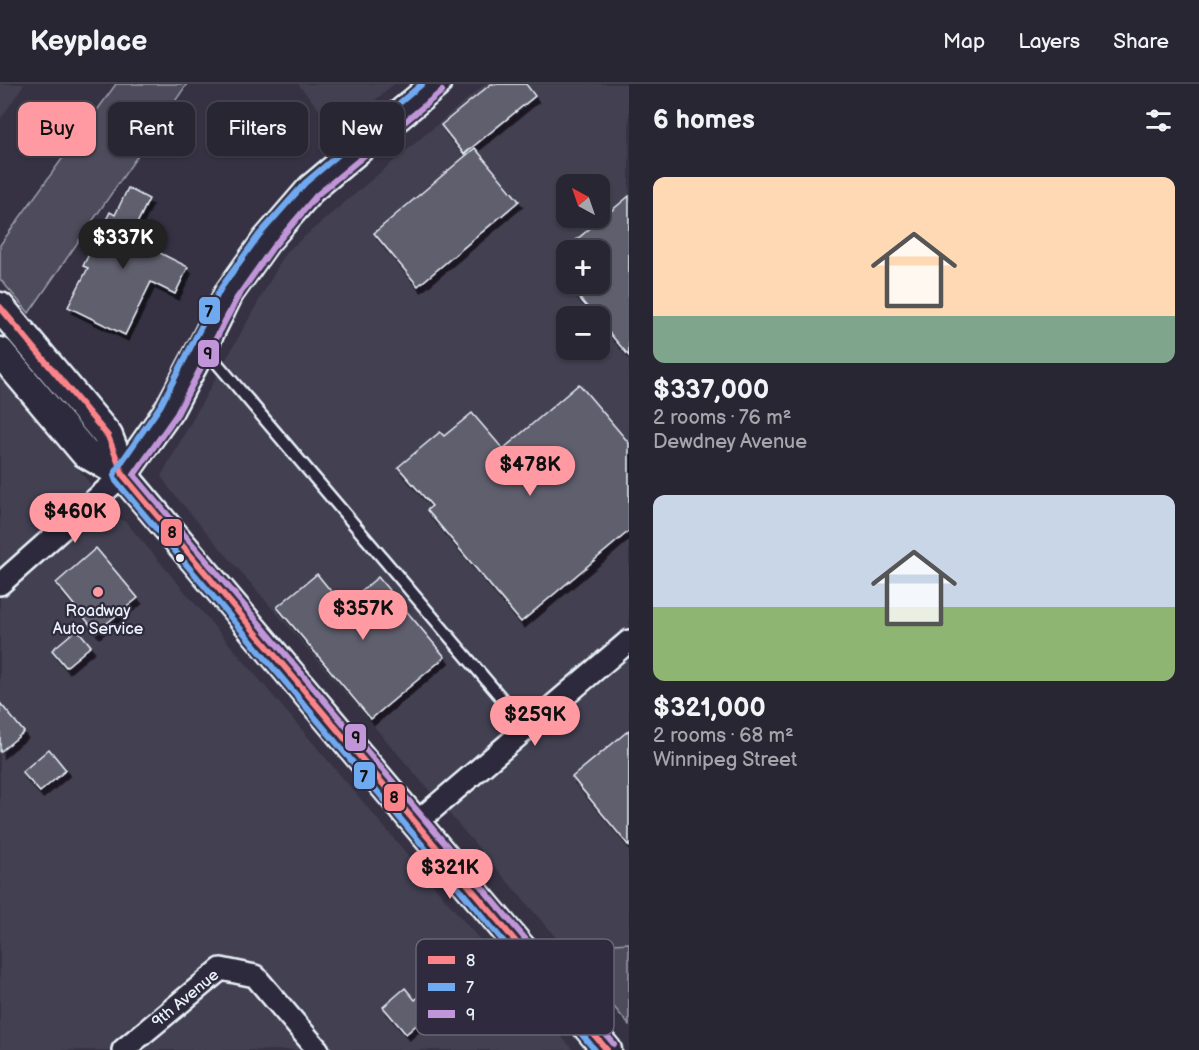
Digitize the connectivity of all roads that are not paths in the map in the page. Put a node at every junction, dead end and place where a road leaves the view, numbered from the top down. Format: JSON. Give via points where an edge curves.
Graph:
{"nodes":[{"id":1,"x":436,"y":84,"type":"edge"},
{"id":2,"x":0,"y":307,"type":"edge"},
{"id":3,"x":203,"y":346,"type":"junction"},
{"id":4,"x":0,"y":352,"type":"edge"},
{"id":5,"x":123,"y":475,"type":"junction"},
{"id":6,"x":0,"y":584,"type":"edge"},
{"id":7,"x":629,"y":641,"type":"edge"},
{"id":8,"x":526,"y":728,"type":"junction"},
{"id":9,"x":416,"y":823,"type":"junction"},
{"id":10,"x":514,"y":939,"type":"edge"},
{"id":11,"x":594,"y":1035,"type":"edge"},
{"id":12,"x":127,"y":1049,"type":"edge"},
{"id":13,"x":318,"y":1050,"type":"edge"},
{"id":14,"x":607,"y":1050,"type":"edge"}],
"edges":[{"from":1,"to":3,"type":"main road","via":[[311,189],[266,241],[229,293]]},
{"from":2,"to":5,"type":"main road","via":[[108,436]]},
{"from":3,"to":5,"type":"main road","via":[[169,410]]},
{"from":3,"to":8,"type":"lane"},
{"from":4,"to":5,"type":"main road","via":[[85,453]]},
{"from":5,"to":6,"type":"street"},
{"from":5,"to":9,"type":"main road"},
{"from":7,"to":8,"type":"street"},
{"from":8,"to":9,"type":"street"},
{"from":9,"to":10,"type":"main road"},
{"from":11,"to":14,"type":"main road"},
{"from":12,"to":13,"type":"street","name":"9th Avenue","via":[[221,969],[255,976]]}]}
